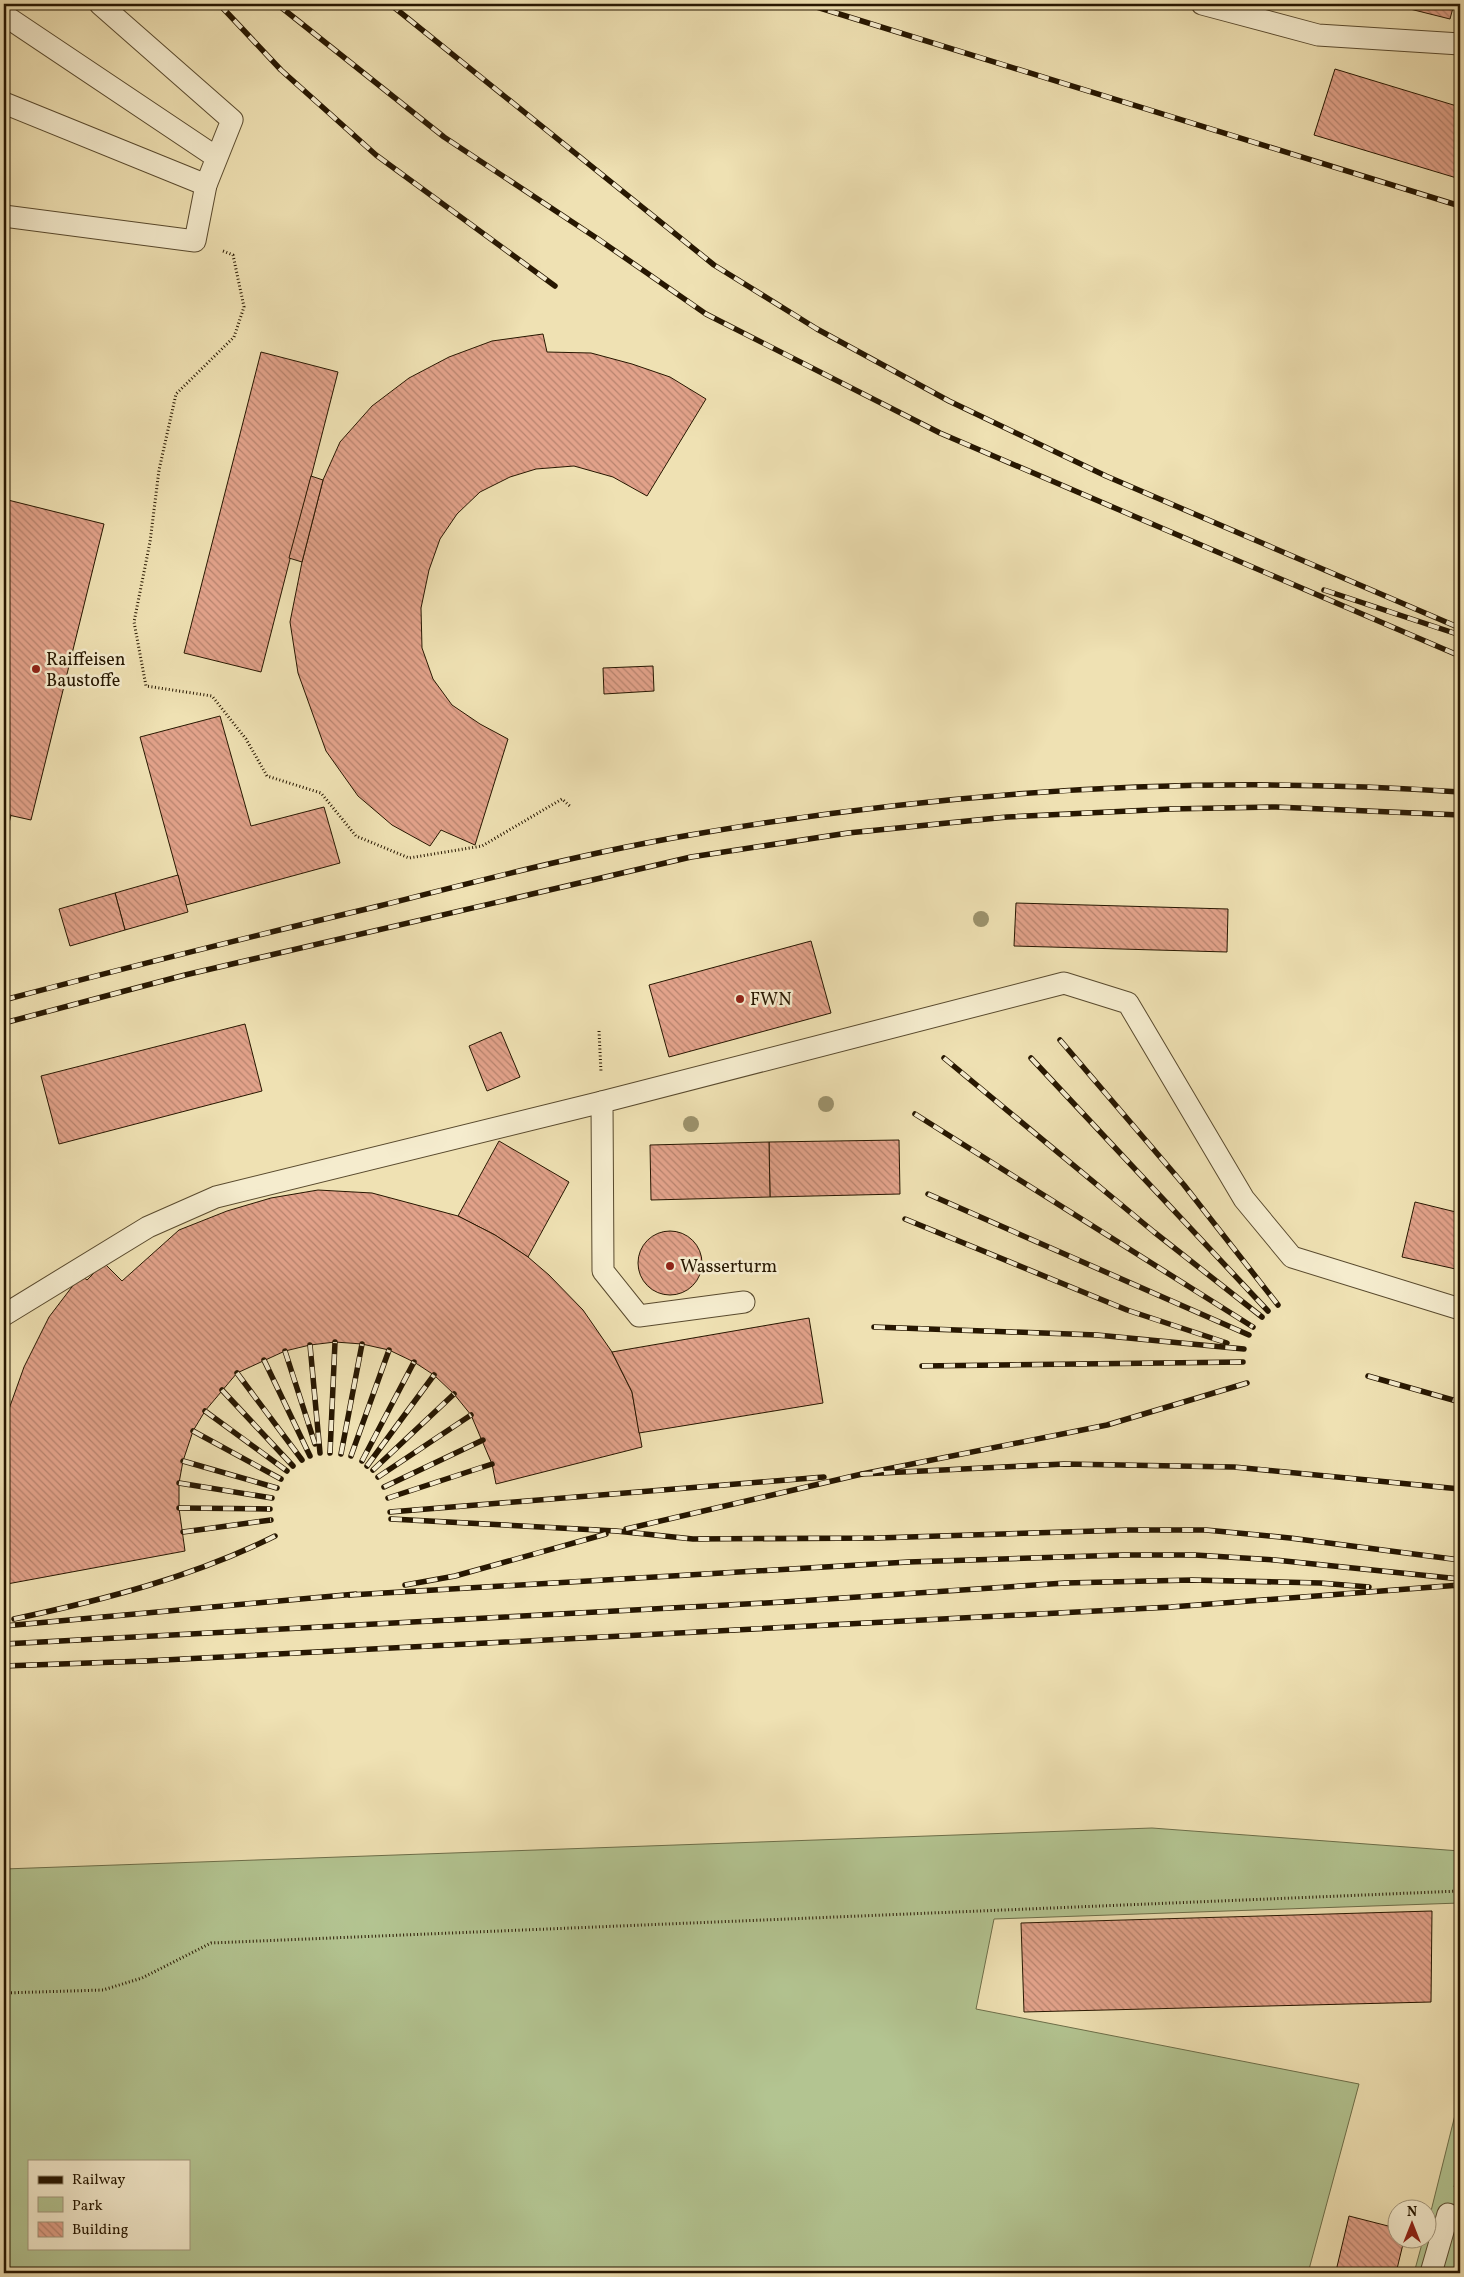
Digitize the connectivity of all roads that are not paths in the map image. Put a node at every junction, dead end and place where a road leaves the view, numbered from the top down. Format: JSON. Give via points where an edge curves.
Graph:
{"nodes":[{"id":1,"x":100,"y":4,"type":"edge"},
{"id":2,"x":1202,"y":4,"type":"edge"},
{"id":3,"x":4,"y":16,"type":"edge"},
{"id":4,"x":1460,"y":44,"type":"edge"},
{"id":5,"x":4,"y":103,"type":"edge"},
{"id":6,"x":216,"y":157,"type":"junction"},
{"id":7,"x":206,"y":185,"type":"junction"},
{"id":8,"x":4,"y":216,"type":"edge"},
{"id":9,"x":602,"y":1102,"type":"junction"},
{"id":10,"x":744,"y":1302,"type":"dead end"},
{"id":11,"x":1460,"y":1309,"type":"edge"},
{"id":12,"x":4,"y":1315,"type":"edge"},
{"id":13,"x":1448,"y":2214,"type":"dead end"},
{"id":14,"x":1431,"y":2273,"type":"edge"}],
"edges":[{"from":1,"to":6,"type":"lane","via":[[232,120]]},
{"from":2,"to":4,"type":"lane","via":[[1318,35]]},
{"from":3,"to":6,"type":"lane"},
{"from":5,"to":7,"type":"lane"},
{"from":6,"to":7,"type":"lane"},
{"from":7,"to":8,"type":"lane","via":[[194,241]]},
{"from":9,"to":10,"type":"lane","via":[[603,1271],[639,1316]]},
{"from":9,"to":11,"type":"lane","via":[[1064,983],[1128,1003],[1244,1199],[1292,1257]]},
{"from":9,"to":12,"type":"lane","via":[[216,1197],[148,1227]]},
{"from":13,"to":14,"type":"lane"}]}
